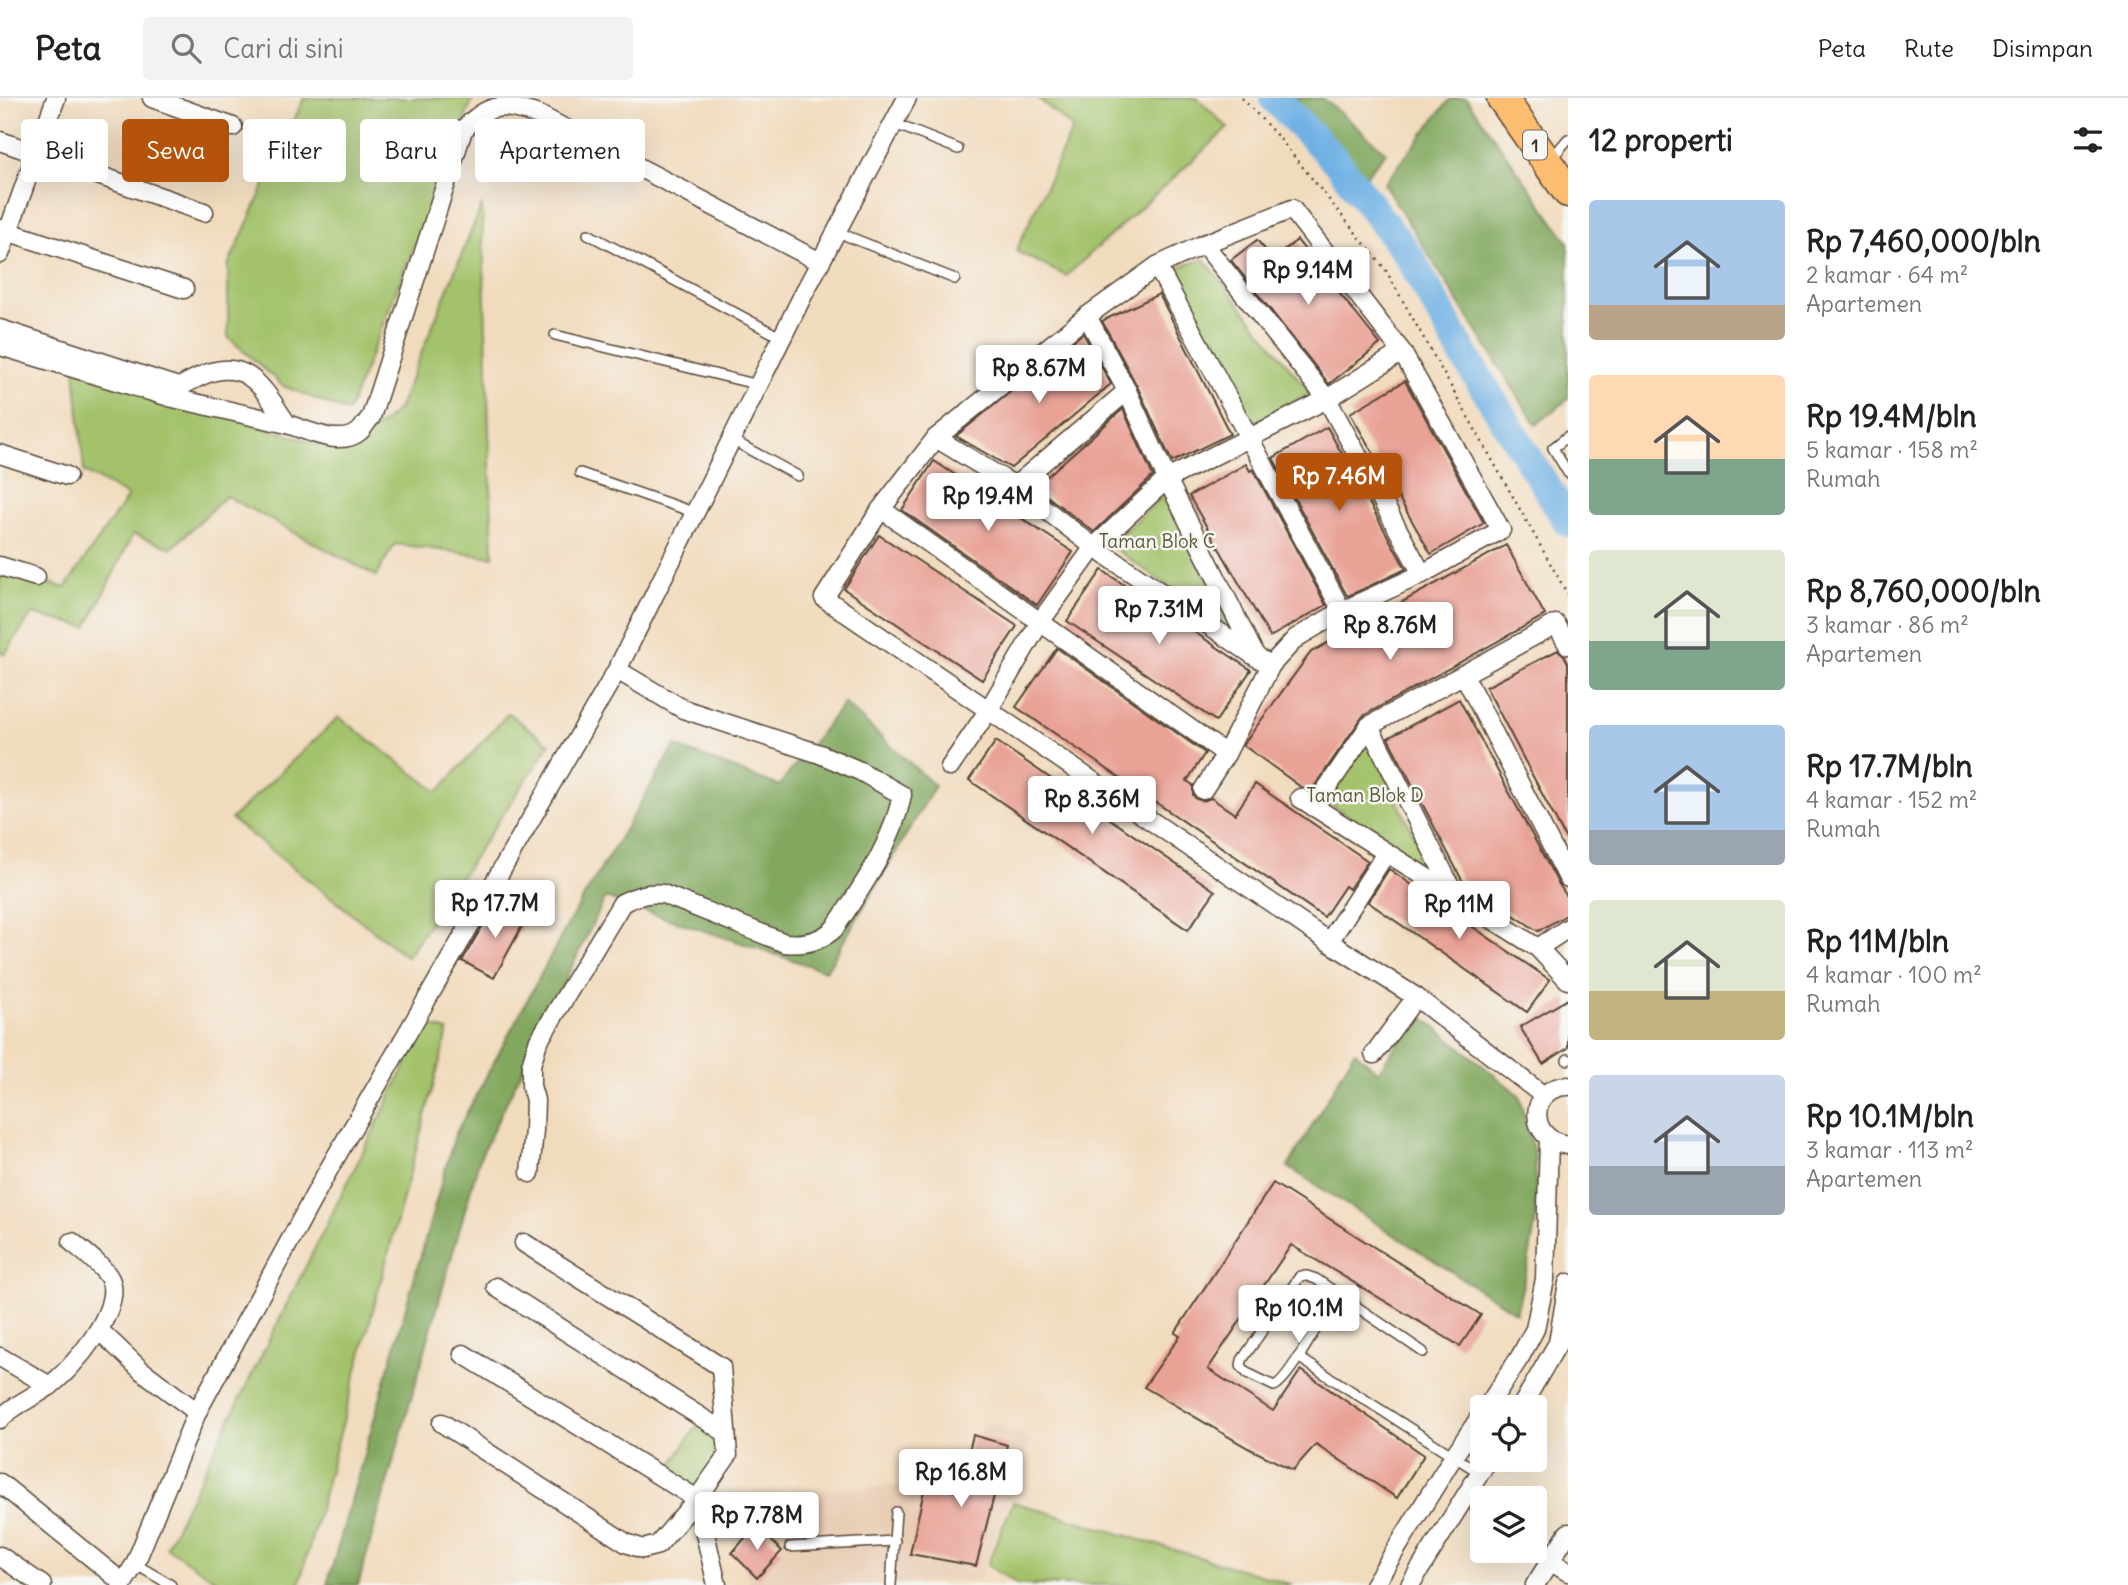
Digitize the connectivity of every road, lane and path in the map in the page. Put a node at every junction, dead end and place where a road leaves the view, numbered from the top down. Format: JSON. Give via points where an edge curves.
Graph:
{"nodes":[{"id":1,"x":56,"y":98,"type":"edge"},
{"id":2,"x":152,"y":98,"type":"edge"},
{"id":3,"x":907,"y":98,"type":"edge"},
{"id":4,"x":1242,"y":98,"type":"edge"},
{"id":5,"x":1502,"y":98,"type":"edge"},
{"id":6,"x":48,"y":119,"type":"edge"},
{"id":7,"x":895,"y":124,"type":"junction"},
{"id":8,"x":233,"y":127,"type":"dead end"},
{"id":9,"x":1568,"y":139,"type":"edge"},
{"id":10,"x":0,"y":141,"type":"edge"},
{"id":11,"x":21,"y":149,"type":"edge"},
{"id":12,"x":958,"y":149,"type":"dead end"},
{"id":13,"x":1547,"y":163,"type":"junction"},
{"id":14,"x":108,"y":179,"type":"edge"},
{"id":15,"x":24,"y":182,"type":"edge"},
{"id":16,"x":1568,"y":192,"type":"edge"},
{"id":17,"x":204,"y":212,"type":"dead end"},
{"id":18,"x":4,"y":230,"type":"edge"},
{"id":19,"x":837,"y":232,"type":"junction"},
{"id":20,"x":588,"y":234,"type":"dead end"},
{"id":21,"x":1204,"y":244,"type":"junction"},
{"id":22,"x":0,"y":254,"type":"edge"},
{"id":23,"x":820,"y":262,"type":"junction"},
{"id":24,"x":1157,"y":266,"type":"junction"},
{"id":25,"x":955,"y":279,"type":"dead end"},
{"id":26,"x":184,"y":289,"type":"dead end"},
{"id":27,"x":1087,"y":316,"type":"junction"},
{"id":28,"x":0,"y":329,"type":"edge"},
{"id":29,"x":555,"y":335,"type":"dead end"},
{"id":30,"x":782,"y":338,"type":"junction"},
{"id":31,"x":0,"y":346,"type":"edge"},
{"id":32,"x":1402,"y":352,"type":"junction"},
{"id":33,"x":759,"y":385,"type":"junction"},
{"id":34,"x":1127,"y":391,"type":"junction"},
{"id":35,"x":173,"y":392,"type":"junction"},
{"id":36,"x":1327,"y":399,"type":"junction"},
{"id":37,"x":286,"y":424,"type":"junction"},
{"id":38,"x":1568,"y":436,"type":"edge"},
{"id":39,"x":936,"y":438,"type":"junction"},
{"id":40,"x":1248,"y":439,"type":"junction"},
{"id":41,"x":732,"y":440,"type":"junction"},
{"id":42,"x":0,"y":454,"type":"edge"},
{"id":43,"x":580,"y":473,"type":"dead end"},
{"id":44,"x":1568,"y":473,"type":"edge"},
{"id":45,"x":67,"y":475,"type":"dead end"},
{"id":46,"x":799,"y":476,"type":"dead end"},
{"id":47,"x":1167,"y":479,"type":"junction"},
{"id":48,"x":1015,"y":485,"type":"junction"},
{"id":49,"x":881,"y":509,"type":"junction"},
{"id":50,"x":696,"y":513,"type":"junction"},
{"id":51,"x":1094,"y":547,"type":"junction"},
{"id":52,"x":0,"y":566,"type":"edge"},
{"id":53,"x":1422,"y":574,"type":"junction"},
{"id":54,"x":36,"y":577,"type":"dead end"},
{"id":55,"x":1568,"y":595,"type":"edge"},
{"id":56,"x":1342,"y":611,"type":"junction"},
{"id":57,"x":1040,"y":622,"type":"junction"},
{"id":58,"x":1568,"y":645,"type":"edge"},
{"id":59,"x":1264,"y":661,"type":"junction"},
{"id":60,"x":617,"y":670,"type":"junction"},
{"id":61,"x":1464,"y":676,"type":"junction"},
{"id":62,"x":988,"y":711,"type":"junction"},
{"id":63,"x":1369,"y":726,"type":"junction"},
{"id":64,"x":1226,"y":754,"type":"junction"},
{"id":65,"x":950,"y":767,"type":"dead end"},
{"id":66,"x":1203,"y":790,"type":"dead end"},
{"id":67,"x":1386,"y":853,"type":"junction"},
{"id":68,"x":1568,"y":878,"type":"edge"},
{"id":69,"x":1456,"y":897,"type":"junction"},
{"id":70,"x":1568,"y":928,"type":"edge"},
{"id":71,"x":1329,"y":942,"type":"junction"},
{"id":72,"x":1538,"y":948,"type":"junction"},
{"id":73,"x":1568,"y":980,"type":"edge"},
{"id":74,"x":1416,"y":997,"type":"junction"},
{"id":75,"x":1374,"y":1054,"type":"dead end"},
{"id":76,"x":1568,"y":1086,"type":"edge"},
{"id":77,"x":1544,"y":1096,"type":"junction"},
{"id":78,"x":1549,"y":1139,"type":"junction"},
{"id":79,"x":1568,"y":1144,"type":"edge"},
{"id":80,"x":530,"y":1173,"type":"dead end"},
{"id":81,"x":72,"y":1242,"type":"dead end"},
{"id":82,"x":524,"y":1243,"type":"dead end"},
{"id":83,"x":1568,"y":1283,"type":"edge"},
{"id":84,"x":496,"y":1287,"type":"dead end"},
{"id":85,"x":1336,"y":1292,"type":"junction"},
{"id":86,"x":1535,"y":1328,"type":"junction"},
{"id":87,"x":99,"y":1331,"type":"junction"},
{"id":88,"x":1563,"y":1346,"type":"edge"},
{"id":89,"x":1423,"y":1352,"type":"dead end"},
{"id":90,"x":463,"y":1354,"type":"dead end"},
{"id":91,"x":0,"y":1357,"type":"edge"},
{"id":92,"x":1298,"y":1357,"type":"junction"},
{"id":93,"x":50,"y":1386,"type":"junction"},
{"id":94,"x":1495,"y":1395,"type":"edge"},
{"id":95,"x":1529,"y":1395,"type":"edge"},
{"id":96,"x":197,"y":1412,"type":"junction"},
{"id":97,"x":0,"y":1419,"type":"edge"},
{"id":98,"x":442,"y":1423,"type":"dead end"},
{"id":99,"x":1470,"y":1432,"type":"edge"},
{"id":100,"x":726,"y":1433,"type":"junction"},
{"id":101,"x":1453,"y":1457,"type":"junction"},
{"id":102,"x":1470,"y":1462,"type":"edge"},
{"id":103,"x":1480,"y":1472,"type":"edge"},
{"id":104,"x":0,"y":1483,"type":"edge"},
{"id":105,"x":697,"y":1499,"type":"junction"},
{"id":106,"x":896,"y":1512,"type":"dead end"},
{"id":107,"x":1568,"y":1533,"type":"edge"},
{"id":108,"x":895,"y":1541,"type":"junction"},
{"id":109,"x":790,"y":1547,"type":"dead end"},
{"id":110,"x":0,"y":1556,"type":"edge"},
{"id":111,"x":1550,"y":1561,"type":"junction"},
{"id":112,"x":135,"y":1564,"type":"junction"},
{"id":113,"x":1568,"y":1572,"type":"edge"},
{"id":114,"x":123,"y":1584,"type":"edge"},
{"id":115,"x":42,"y":1585,"type":"edge"},
{"id":116,"x":171,"y":1585,"type":"edge"},
{"id":117,"x":717,"y":1585,"type":"edge"},
{"id":118,"x":891,"y":1585,"type":"edge"},
{"id":119,"x":1374,"y":1585,"type":"edge"},
{"id":120,"x":1410,"y":1585,"type":"edge"},
{"id":121,"x":1535,"y":1585,"type":"edge"}],
"edges":[{"from":1,"to":6,"type":"street"},
{"from":2,"to":8,"type":"street"},
{"from":3,"to":7,"type":"street"},
{"from":4,"to":55,"type":"path","via":[[1385,269]]},
{"from":5,"to":13,"type":"highway","number":"1"},
{"from":7,"to":12,"type":"lane"},
{"from":7,"to":19,"type":"street"},
{"from":9,"to":13,"type":"lane"},
{"from":10,"to":11,"type":"street"},
{"from":13,"to":16,"type":"highway","number":"1"},
{"from":14,"to":17,"type":"street"},
{"from":15,"to":18,"type":"street"},
{"from":18,"to":22,"type":"street"},
{"from":18,"to":26,"type":"street"},
{"from":19,"to":23,"type":"street"},
{"from":19,"to":25,"type":"lane"},
{"from":20,"to":30,"type":"lane"},
{"from":21,"to":24,"type":"street"},
{"from":21,"to":32,"type":"street","via":[[1292,209]]},
{"from":21,"to":36,"type":"street"},
{"from":23,"to":30,"type":"street"},
{"from":23,"to":37,"type":"street","via":[[539,115],[508,107],[485,110],[463,130],[371,417],[358,432],[339,437]]},
{"from":24,"to":27,"type":"street"},
{"from":24,"to":40,"type":"street"},
{"from":27,"to":34,"type":"street"},
{"from":27,"to":39,"type":"street"},
{"from":28,"to":35,"type":"street"},
{"from":29,"to":33,"type":"lane"},
{"from":30,"to":33,"type":"street"},
{"from":31,"to":35,"type":"street"},
{"from":32,"to":36,"type":"street"},
{"from":32,"to":53,"type":"street","via":[[1501,530]]},
{"from":33,"to":41,"type":"street"},
{"from":34,"to":47,"type":"street"},
{"from":34,"to":48,"type":"street"},
{"from":35,"to":37,"type":"street"},
{"from":35,"to":37,"type":"street","via":[[221,369],[241,371],[254,378]]},
{"from":36,"to":40,"type":"street"},
{"from":36,"to":53,"type":"street"},
{"from":38,"to":44,"type":"lane","via":[[1553,448]]},
{"from":39,"to":48,"type":"street"},
{"from":39,"to":49,"type":"street"},
{"from":40,"to":47,"type":"street"},
{"from":40,"to":56,"type":"street"},
{"from":41,"to":46,"type":"lane"},
{"from":41,"to":50,"type":"street"},
{"from":42,"to":45,"type":"street"},
{"from":43,"to":50,"type":"lane"},
{"from":47,"to":51,"type":"street"},
{"from":47,"to":59,"type":"street"},
{"from":48,"to":51,"type":"street"},
{"from":49,"to":57,"type":"street"},
{"from":49,"to":62,"type":"street","via":[[824,598]]},
{"from":50,"to":60,"type":"street"},
{"from":51,"to":57,"type":"street"},
{"from":51,"to":59,"type":"street"},
{"from":52,"to":54,"type":"street"},
{"from":53,"to":56,"type":"street"},
{"from":56,"to":59,"type":"street"},
{"from":57,"to":62,"type":"street"},
{"from":57,"to":64,"type":"street"},
{"from":58,"to":61,"type":"street","via":[[1556,624]]},
{"from":59,"to":64,"type":"street"},
{"from":60,"to":80,"type":"street","via":[[683,709],[820,754],[902,796],[883,850],[826,937],[785,943],[663,894],[641,895],[622,904],[538,1042],[531,1065],[535,1120]]},
{"from":60,"to":96,"type":"street","via":[[326,1174]]},
{"from":61,"to":63,"type":"street"},
{"from":61,"to":68,"type":"street"},
{"from":62,"to":65,"type":"street"},
{"from":62,"to":71,"type":"street"},
{"from":63,"to":67,"type":"street","via":[[1307,802]]},
{"from":63,"to":69,"type":"street"},
{"from":64,"to":66,"type":"street"},
{"from":67,"to":69,"type":"street"},
{"from":67,"to":71,"type":"street"},
{"from":69,"to":72,"type":"street"},
{"from":70,"to":72,"type":"street"},
{"from":71,"to":74,"type":"street"},
{"from":72,"to":73,"type":"street"},
{"from":74,"to":75,"type":"street"},
{"from":74,"to":77,"type":"street"},
{"from":76,"to":77,"type":"street"},
{"from":77,"to":78,"type":"street","via":[[1536,1115]]},
{"from":78,"to":79,"type":"street"},
{"from":78,"to":86,"type":"street","via":[[1545,1279]]},
{"from":81,"to":87,"type":"street","via":[[109,1277],[113,1289]]},
{"from":82,"to":100,"type":"street","via":[[720,1367]]},
{"from":83,"to":88,"type":"street"},
{"from":84,"to":100,"type":"street"},
{"from":85,"to":89,"type":"lane"},
{"from":85,"to":92,"type":"lane"},
{"from":85,"to":92,"type":"lane","via":[[1316,1279],[1300,1276],[1241,1366],[1274,1386]]},
{"from":86,"to":88,"type":"street"},
{"from":86,"to":94,"type":"street"},
{"from":87,"to":93,"type":"street"},
{"from":87,"to":96,"type":"street"},
{"from":88,"to":95,"type":"street"},
{"from":90,"to":105,"type":"street"},
{"from":91,"to":93,"type":"street"},
{"from":92,"to":101,"type":"lane"},
{"from":93,"to":97,"type":"street"},
{"from":96,"to":112,"type":"street"},
{"from":98,"to":105,"type":"street","via":[[626,1543],[643,1549],[658,1545]]},
{"from":99,"to":101,"type":"street"},
{"from":100,"to":105,"type":"street","via":[[728,1455]]},
{"from":101,"to":102,"type":"lane"},
{"from":101,"to":119,"type":"street"},
{"from":103,"to":120,"type":"street"},
{"from":104,"to":114,"type":"street"},
{"from":105,"to":117,"type":"street"},
{"from":106,"to":108,"type":"lane"},
{"from":107,"to":111,"type":"street"},
{"from":108,"to":109,"type":"lane"},
{"from":108,"to":118,"type":"lane"},
{"from":110,"to":115,"type":"street"},
{"from":111,"to":113,"type":"street"},
{"from":111,"to":121,"type":"street"},
{"from":112,"to":114,"type":"street"},
{"from":112,"to":116,"type":"lane"}]}
